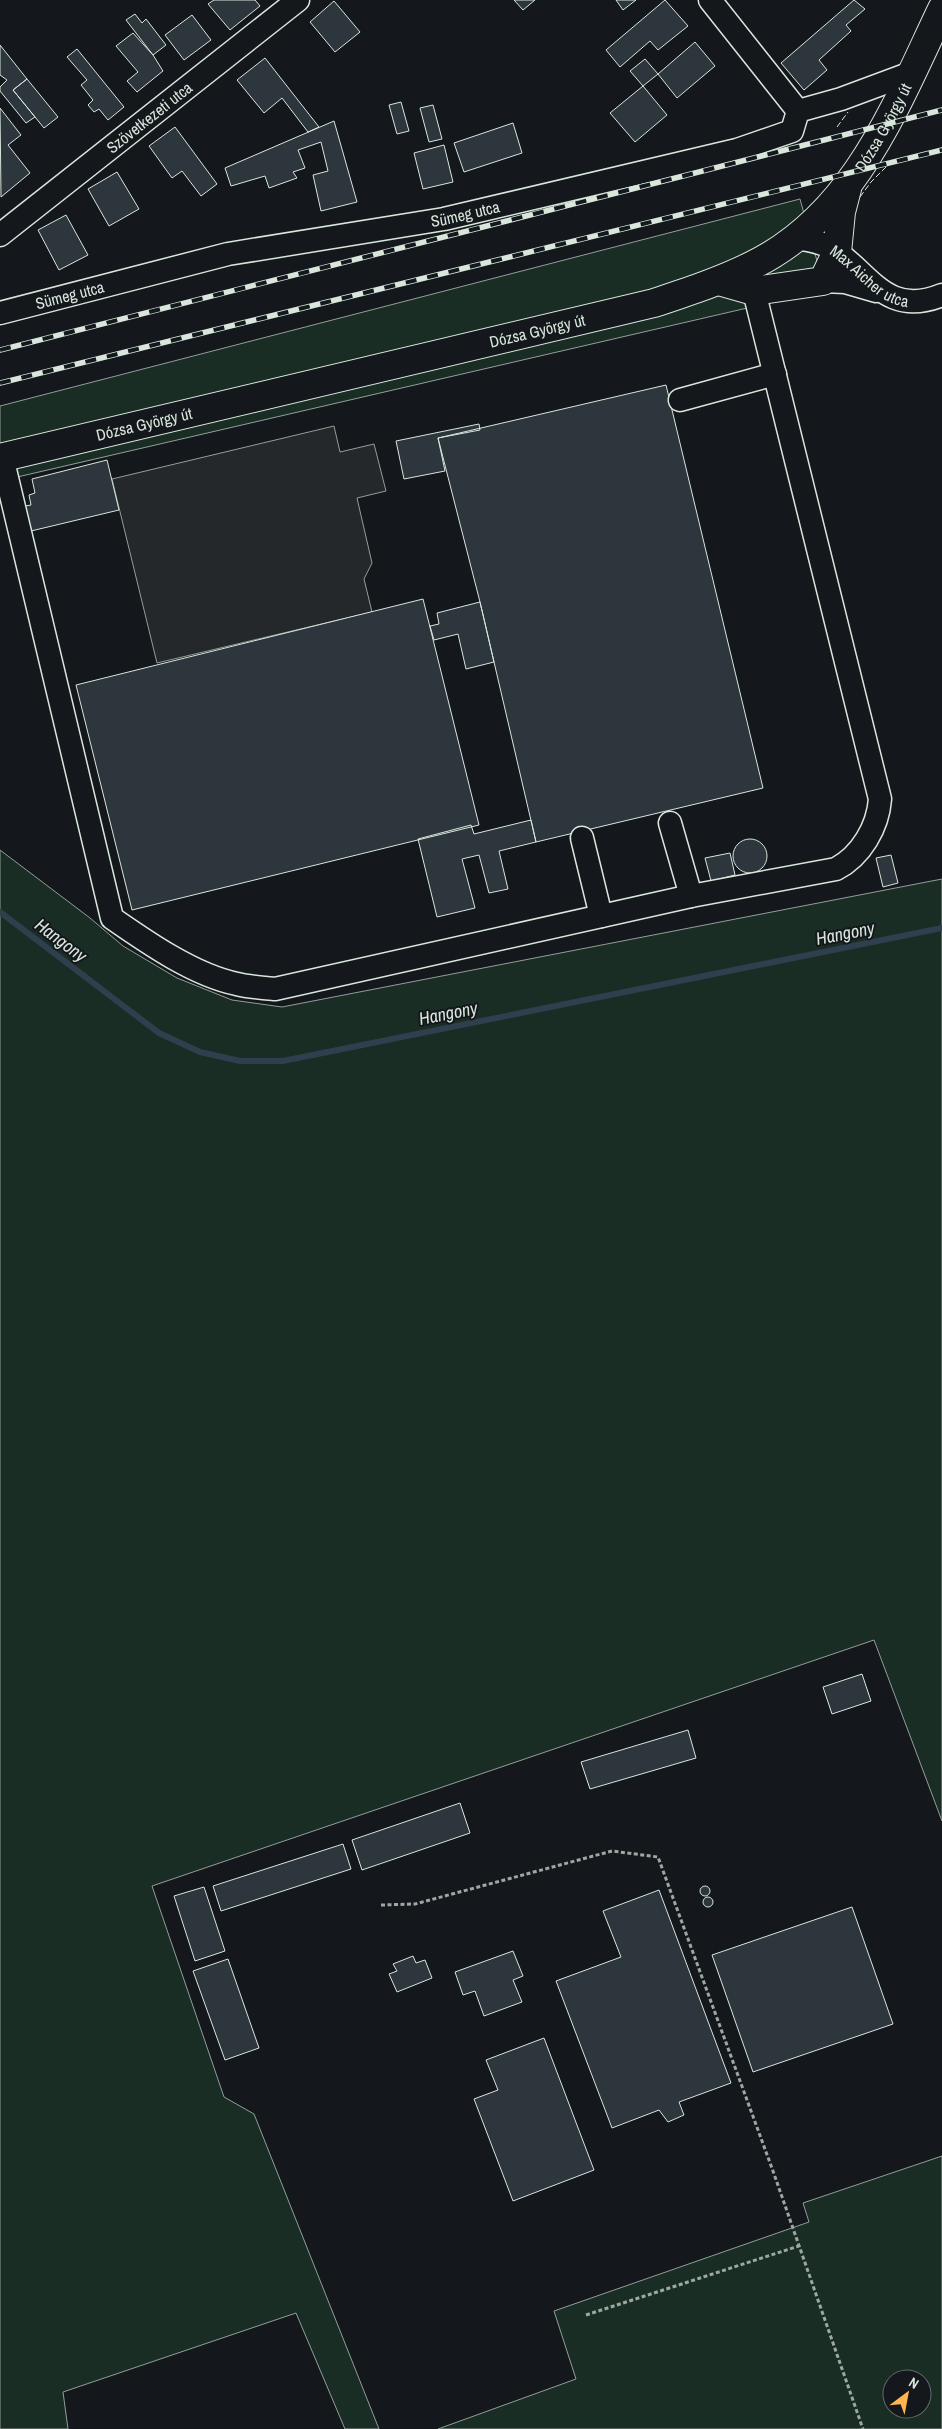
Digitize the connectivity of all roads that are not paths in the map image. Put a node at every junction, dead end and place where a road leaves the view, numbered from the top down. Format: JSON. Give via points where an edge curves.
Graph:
{"nodes":[{"id":1,"x":298,"y":0,"type":"edge"},
{"id":2,"x":710,"y":0,"type":"edge"},
{"id":3,"x":942,"y":9,"type":"edge"},
{"id":4,"x":911,"y":73,"type":"junction"},
{"id":5,"x":798,"y":112,"type":"junction"},
{"id":6,"x":848,"y":185,"type":"junction"},
{"id":7,"x":0,"y":236,"type":"edge"},
{"id":8,"x":795,"y":238,"type":"junction"},
{"id":9,"x":836,"y":252,"type":"junction"},
{"id":10,"x":719,"y":281,"type":"junction"},
{"id":11,"x":823,"y":281,"type":"junction"},
{"id":12,"x":754,"y":291,"type":"junction"},
{"id":13,"x":885,"y":294,"type":"junction"},
{"id":14,"x":942,"y":295,"type":"edge"},
{"id":15,"x":0,"y":313,"type":"edge"},
{"id":16,"x":775,"y":374,"type":"junction"},
{"id":17,"x":680,"y":400,"type":"dead end"},
{"id":18,"x":1,"y":457,"type":"edge"},
{"id":19,"x":670,"y":823,"type":"dead end"},
{"id":20,"x":582,"y":838,"type":"dead end"},
{"id":21,"x":691,"y":896,"type":"junction"},
{"id":22,"x":601,"y":916,"type":"junction"}],
"edges":[{"from":1,"to":7,"type":"street","name":"Szövetkezeti utca"},
{"from":2,"to":5,"type":"street"},
{"from":3,"to":4,"type":"main road","name":"Dózsa György út"},
{"from":4,"to":5,"type":"street"},
{"from":4,"to":6,"type":"main road","name":"Dózsa György út","via":[[875,146]]},
{"from":5,"to":15,"type":"street","name":"Sümeg utca","via":[[792,131],[737,150],[444,219],[228,254]]},
{"from":6,"to":8,"type":"main road","name":"Dózsa György út","via":[[820,217]]},
{"from":6,"to":9,"type":"main road","name":"Max Aicher utca"},
{"from":8,"to":9,"type":"street","via":[[818,242]]},
{"from":8,"to":10,"type":"main road","name":"Dózsa György út","via":[[755,264]]},
{"from":9,"to":11,"type":"main road"},
{"from":9,"to":13,"type":"street","name":"Max Aicher utca"},
{"from":10,"to":12,"type":"main road"},
{"from":10,"to":18,"type":"main road","name":"Dózsa György út","via":[[654,303]]},
{"from":11,"to":12,"type":"main road"},
{"from":11,"to":13,"type":"street","via":[[845,282]]},
{"from":12,"to":16,"type":"street"},
{"from":13,"to":14,"type":"street","name":"Max Aicher utca","via":[[906,300]]},
{"from":16,"to":17,"type":"street"},
{"from":16,"to":21,"type":"street","via":[[880,799],[879,807],[864,844],[851,860],[836,869]]},
{"from":18,"to":22,"type":"street","via":[[112,918],[189,966],[236,984],[275,989]]},
{"from":19,"to":21,"type":"street"},
{"from":20,"to":22,"type":"street"},
{"from":21,"to":22,"type":"street"}]}
